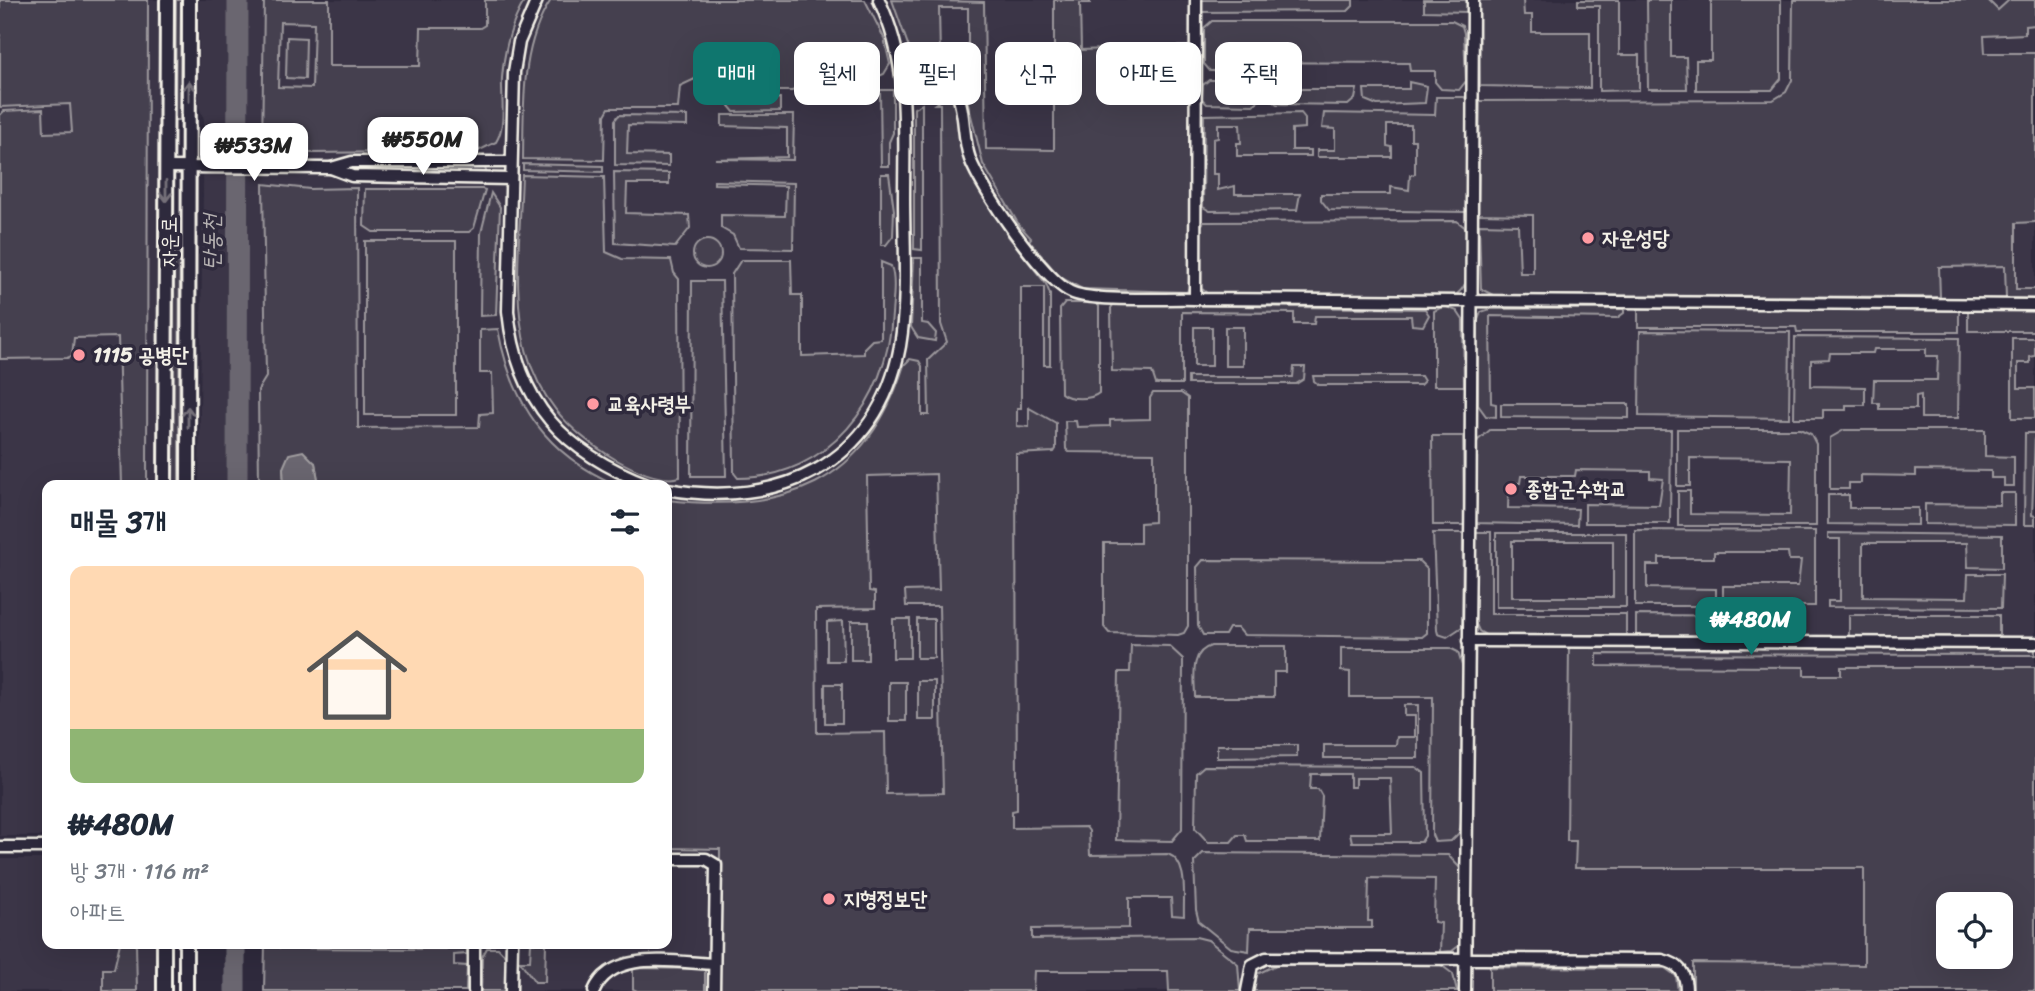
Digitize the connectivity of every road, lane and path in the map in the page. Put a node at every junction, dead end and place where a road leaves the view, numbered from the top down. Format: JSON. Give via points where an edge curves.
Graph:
{"nodes":[{"id":1,"x":167,"y":0,"type":"edge"},
{"id":2,"x":189,"y":0,"type":"edge"},
{"id":3,"x":537,"y":0,"type":"edge"},
{"id":4,"x":879,"y":0,"type":"edge"},
{"id":5,"x":1196,"y":0,"type":"edge"},
{"id":6,"x":1473,"y":0,"type":"edge"},
{"id":7,"x":896,"y":42,"type":"edge"},
{"id":8,"x":904,"y":105,"type":"edge"},
{"id":9,"x":959,"y":105,"type":"edge"},
{"id":10,"x":511,"y":162,"type":"junction"},
{"id":11,"x":166,"y":167,"type":"junction"},
{"id":12,"x":189,"y":167,"type":"junction"},
{"id":13,"x":331,"y":168,"type":"junction"},
{"id":14,"x":511,"y":179,"type":"junction"},
{"id":15,"x":1195,"y":299,"type":"junction"},
{"id":16,"x":1473,"y":301,"type":"junction"},
{"id":17,"x":2035,"y":305,"type":"edge"},
{"id":18,"x":165,"y":480,"type":"edge"},
{"id":19,"x":188,"y":480,"type":"edge"},
{"id":20,"x":639,"y":480,"type":"edge"},
{"id":21,"x":672,"y":489,"type":"edge"},
{"id":22,"x":1468,"y":641,"type":"junction"},
{"id":23,"x":2035,"y":643,"type":"edge"},
{"id":24,"x":0,"y":847,"type":"edge"},
{"id":25,"x":42,"y":847,"type":"edge"},
{"id":26,"x":672,"y":859,"type":"edge"},
{"id":27,"x":164,"y":949,"type":"edge"},
{"id":28,"x":186,"y":949,"type":"edge"},
{"id":29,"x":474,"y":949,"type":"edge"},
{"id":30,"x":512,"y":949,"type":"edge"},
{"id":31,"x":1466,"y":959,"type":"junction"},
{"id":32,"x":714,"y":964,"type":"junction"},
{"id":33,"x":164,"y":991,"type":"edge"},
{"id":34,"x":186,"y":991,"type":"edge"},
{"id":35,"x":474,"y":991,"type":"edge"},
{"id":36,"x":511,"y":991,"type":"edge"},
{"id":37,"x":594,"y":991,"type":"edge"},
{"id":38,"x":714,"y":991,"type":"edge"},
{"id":39,"x":1247,"y":991,"type":"edge"},
{"id":40,"x":1465,"y":991,"type":"edge"},
{"id":41,"x":1686,"y":991,"type":"edge"}],
"edges":[{"from":1,"to":11,"type":"street","name":"자운로"},
{"from":12,"to":2,"type":"street","name":"자운로","one_way":true},
{"from":3,"to":10,"type":"street","via":[[519,42],[514,72]]},
{"from":4,"to":7,"type":"street"},
{"from":5,"to":15,"type":"street"},
{"from":6,"to":16,"type":"street"},
{"from":8,"to":21,"type":"street","via":[[903,322],[895,366],[866,426],[838,455],[804,479],[783,486],[740,492]]},
{"from":9,"to":15,"type":"street","via":[[975,169],[1020,241],[1064,289],[1087,296]]},
{"from":10,"to":13,"type":"street","via":[[352,162]]},
{"from":10,"to":14,"type":"street"},
{"from":11,"to":12,"type":"street"},
{"from":11,"to":18,"type":"street","name":"자운로","one_way":true},
{"from":12,"to":13,"type":"street"},
{"from":19,"to":12,"type":"street","name":"자운로","one_way":true},
{"from":13,"to":14,"type":"street","via":[[352,176]]},
{"from":14,"to":20,"type":"street","via":[[508,310],[519,370],[532,397],[566,439],[589,457]]},
{"from":15,"to":16,"type":"street"},
{"from":16,"to":17,"type":"street"},
{"from":16,"to":22,"type":"street"},
{"from":22,"to":23,"type":"street"},
{"from":22,"to":31,"type":"street"},
{"from":24,"to":25,"type":"street"},
{"from":26,"to":32,"type":"street","via":[[706,859],[716,865]]},
{"from":27,"to":33,"type":"street"},
{"from":28,"to":34,"type":"street"},
{"from":29,"to":35,"type":"street"},
{"from":30,"to":36,"type":"street"},
{"from":31,"to":39,"type":"street","via":[[1266,958],[1252,965]]},
{"from":31,"to":40,"type":"street"},
{"from":31,"to":41,"type":"street","via":[[1662,960],[1683,972]]},
{"from":32,"to":37,"type":"street","via":[[624,963],[608,971]]},
{"from":32,"to":38,"type":"street"}]}
